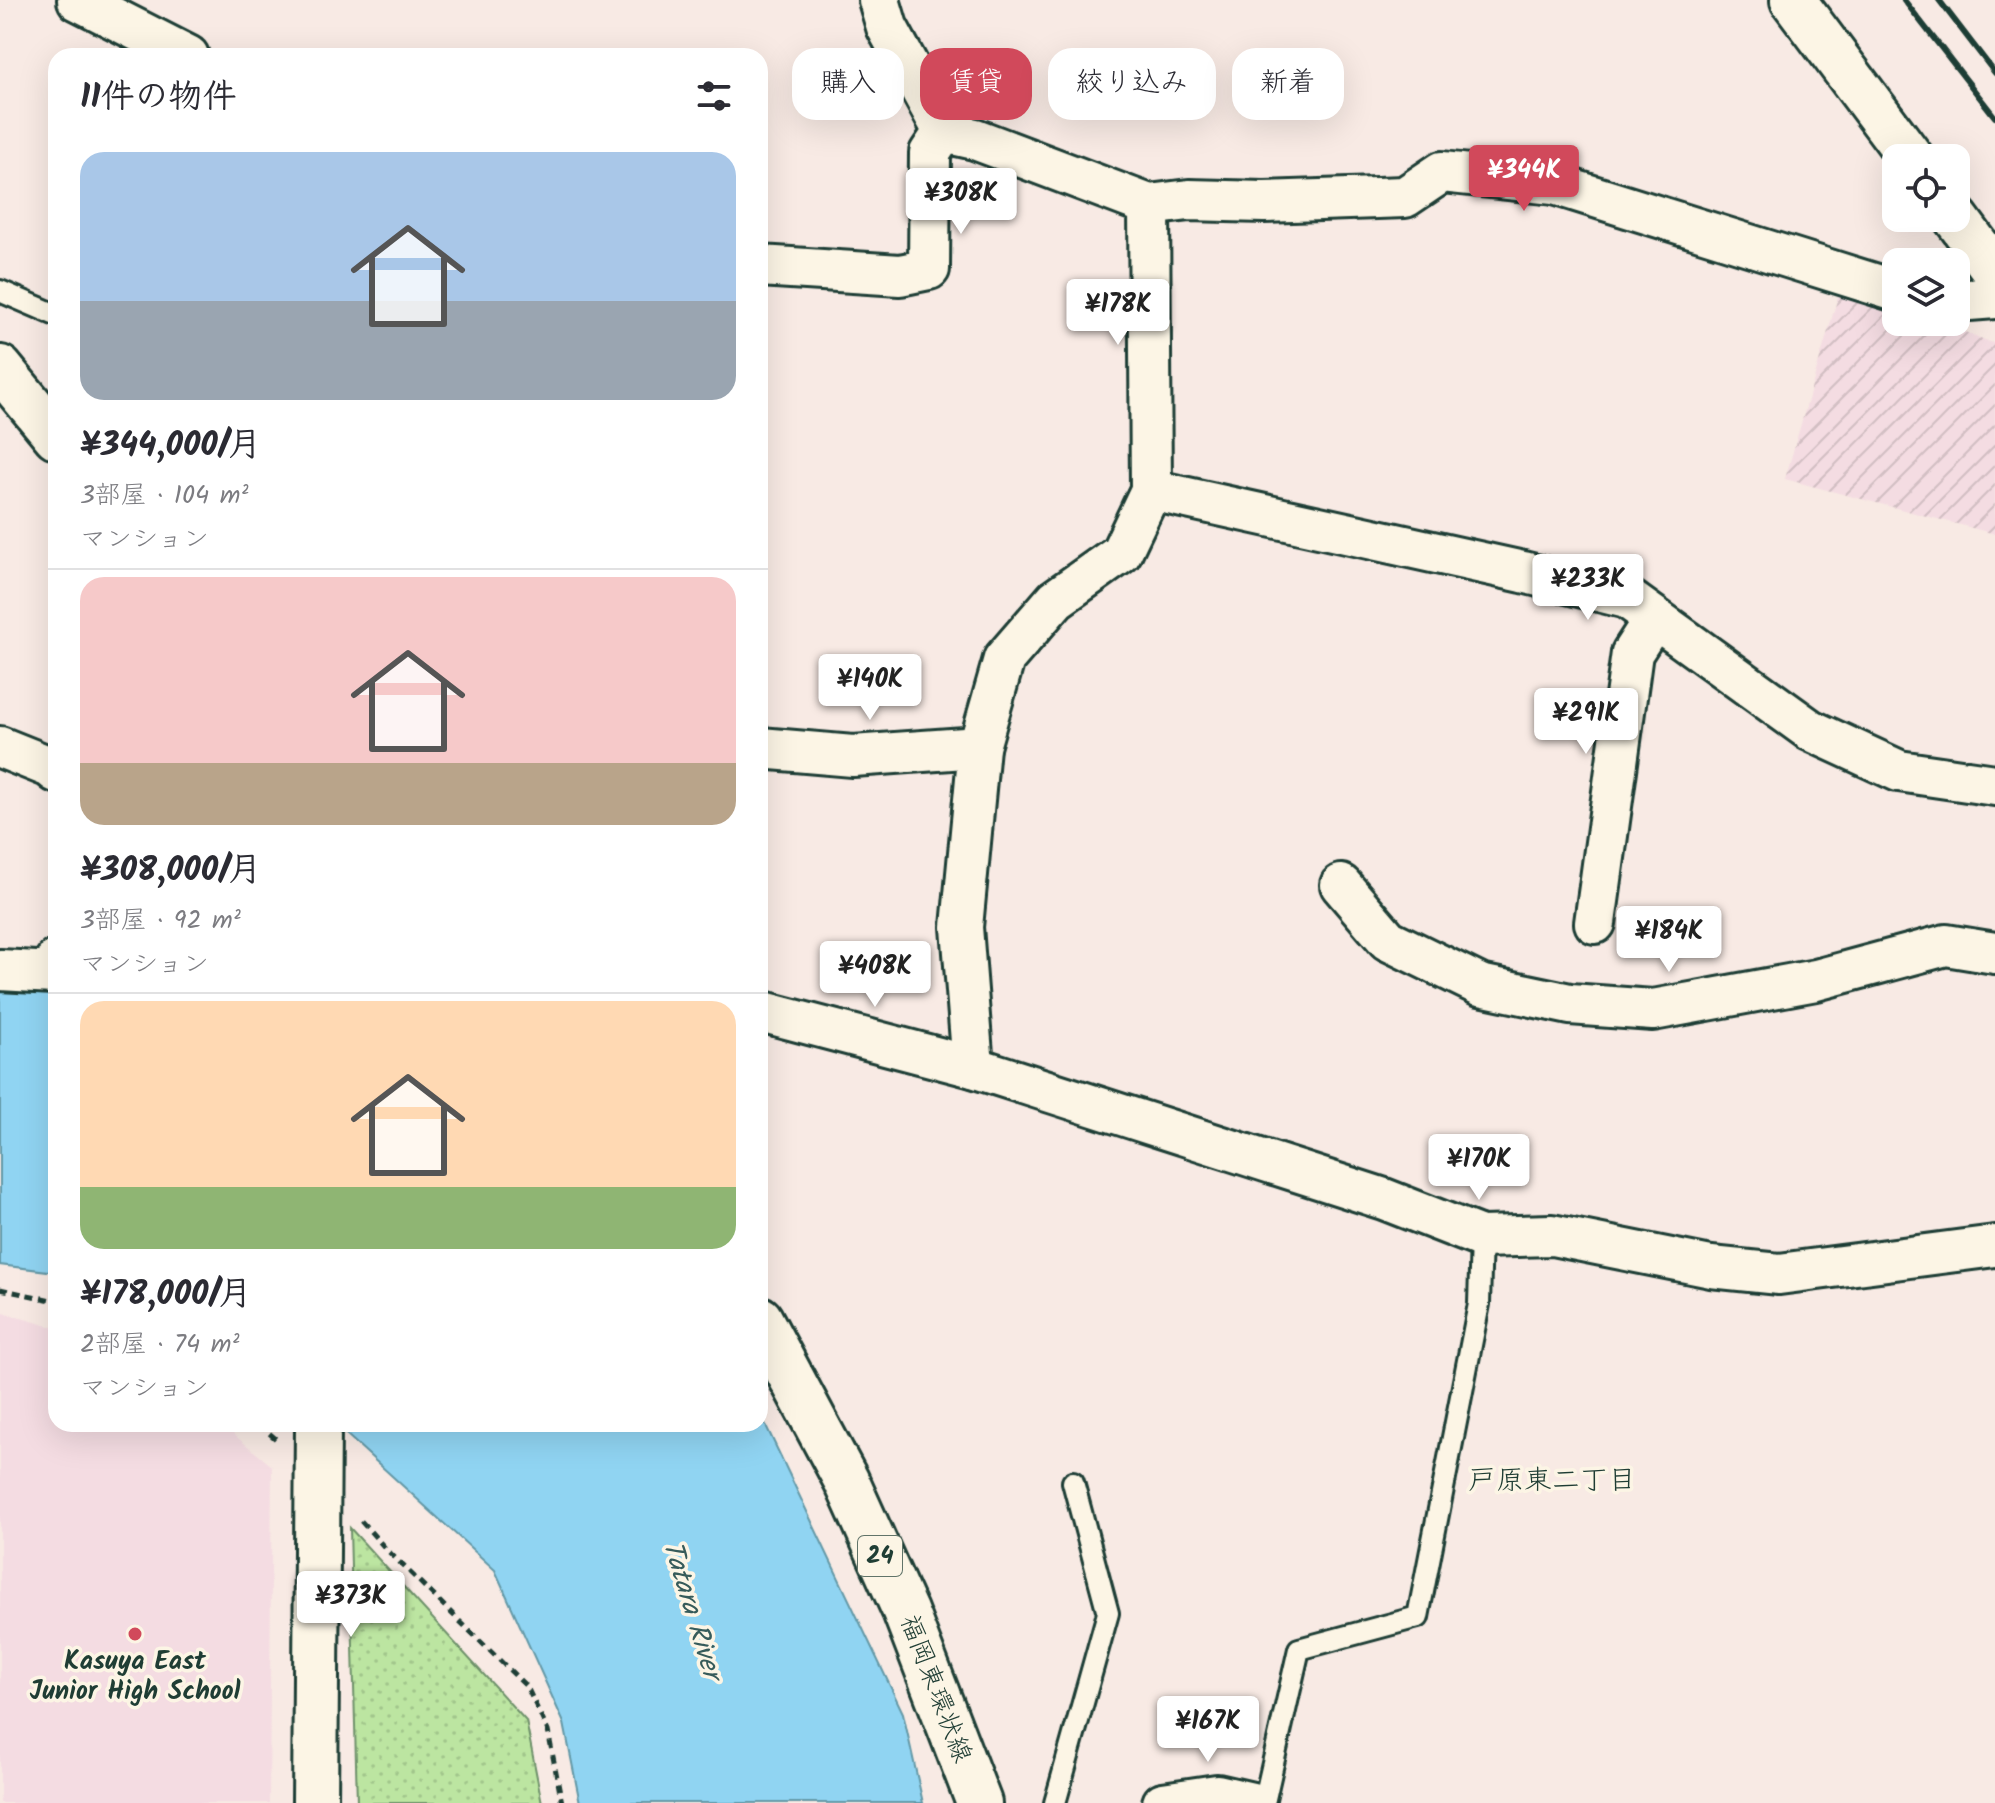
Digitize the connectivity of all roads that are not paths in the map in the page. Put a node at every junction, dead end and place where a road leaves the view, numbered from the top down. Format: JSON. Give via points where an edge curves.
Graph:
{"nodes":[{"id":1,"x":78,"y":0,"type":"edge"},
{"id":2,"x":879,"y":0,"type":"edge"},
{"id":3,"x":1793,"y":0,"type":"edge"},
{"id":4,"x":172,"y":48,"type":"edge"},
{"id":5,"x":944,"y":132,"type":"junction"},
{"id":6,"x":1901,"y":144,"type":"edge"},
{"id":7,"x":1149,"y":205,"type":"junction"},
{"id":8,"x":1966,"y":232,"type":"edge"},
{"id":9,"x":768,"y":267,"type":"edge"},
{"id":10,"x":1995,"y":271,"type":"edge"},
{"id":11,"x":1882,"y":287,"type":"edge"},
{"id":12,"x":0,"y":291,"type":"edge"},
{"id":13,"x":1995,"y":298,"type":"edge"},
{"id":14,"x":1970,"y":300,"type":"edge"},
{"id":15,"x":48,"y":312,"type":"edge"},
{"id":16,"x":0,"y":368,"type":"edge"},
{"id":17,"x":48,"y":426,"type":"edge"},
{"id":18,"x":1151,"y":490,"type":"junction"},
{"id":19,"x":1654,"y":619,"type":"junction"},
{"id":20,"x":0,"y":747,"type":"edge"},
{"id":21,"x":979,"y":747,"type":"junction"},
{"id":22,"x":768,"y":749,"type":"edge"},
{"id":23,"x":48,"y":766,"type":"edge"},
{"id":24,"x":1995,"y":785,"type":"edge"},
{"id":25,"x":1341,"y":885,"type":"dead end"},
{"id":26,"x":1595,"y":923,"type":"dead end"},
{"id":27,"x":1995,"y":953,"type":"edge"},
{"id":28,"x":0,"y":970,"type":"edge"},
{"id":29,"x":48,"y":973,"type":"edge"},
{"id":30,"x":768,"y":1013,"type":"edge"},
{"id":31,"x":973,"y":1067,"type":"junction"},
{"id":32,"x":1481,"y":1237,"type":"junction"},
{"id":33,"x":1995,"y":1246,"type":"edge"},
{"id":34,"x":768,"y":1334,"type":"edge"},
{"id":35,"x":318,"y":1432,"type":"edge"},
{"id":36,"x":1073,"y":1482,"type":"dead end"},
{"id":37,"x":315,"y":1803,"type":"edge"},
{"id":38,"x":979,"y":1803,"type":"edge"},
{"id":39,"x":1055,"y":1803,"type":"edge"},
{"id":40,"x":1163,"y":1803,"type":"edge"},
{"id":41,"x":1252,"y":1803,"type":"edge"},
{"id":42,"x":1264,"y":1803,"type":"edge"}],
"edges":[{"from":1,"to":4,"type":"street"},
{"from":2,"to":5,"type":"street","via":[[887,27]]},
{"from":3,"to":6,"type":"street"},
{"from":5,"to":7,"type":"street"},
{"from":5,"to":9,"type":"street","via":[[930,153],[929,269],[900,275]]},
{"from":7,"to":11,"type":"street","via":[[1405,197],[1442,172],[1554,184]]},
{"from":7,"to":18,"type":"street"},
{"from":8,"to":10,"type":"street"},
{"from":12,"to":15,"type":"lane"},
{"from":13,"to":14,"type":"street"},
{"from":16,"to":17,"type":"street"},
{"from":18,"to":19,"type":"street","via":[[1627,598]]},
{"from":18,"to":21,"type":"street","via":[[1121,553],[1056,599],[1004,659]]},
{"from":19,"to":24,"type":"street","via":[[1810,730],[1899,771]]},
{"from":19,"to":26,"type":"street","via":[[1632,653]]},
{"from":20,"to":23,"type":"street"},
{"from":21,"to":22,"type":"street","via":[[853,756]]},
{"from":21,"to":31,"type":"street","via":[[962,927]]},
{"from":25,"to":27,"type":"street","via":[[1388,940],[1480,985],[1570,1004],[1653,1010],[1816,980],[1946,945]]},
{"from":28,"to":29,"type":"street"},
{"from":30,"to":31,"type":"street"},
{"from":31,"to":32,"type":"street","via":[[1384,1199]]},
{"from":32,"to":33,"type":"street","via":[[1552,1235],[1711,1267],[1779,1274]]},
{"from":32,"to":42,"type":"lane","via":[[1479,1304],[1418,1617],[1299,1649]]},
{"from":34,"to":38,"type":"street","name":"福岡東環状線","number":"24","via":[[852,1493],[905,1611]]},
{"from":35,"to":37,"type":"street"},
{"from":36,"to":39,"type":"lane","via":[[1108,1613]]},
{"from":40,"to":41,"type":"street","via":[[1217,1795]]}]}
